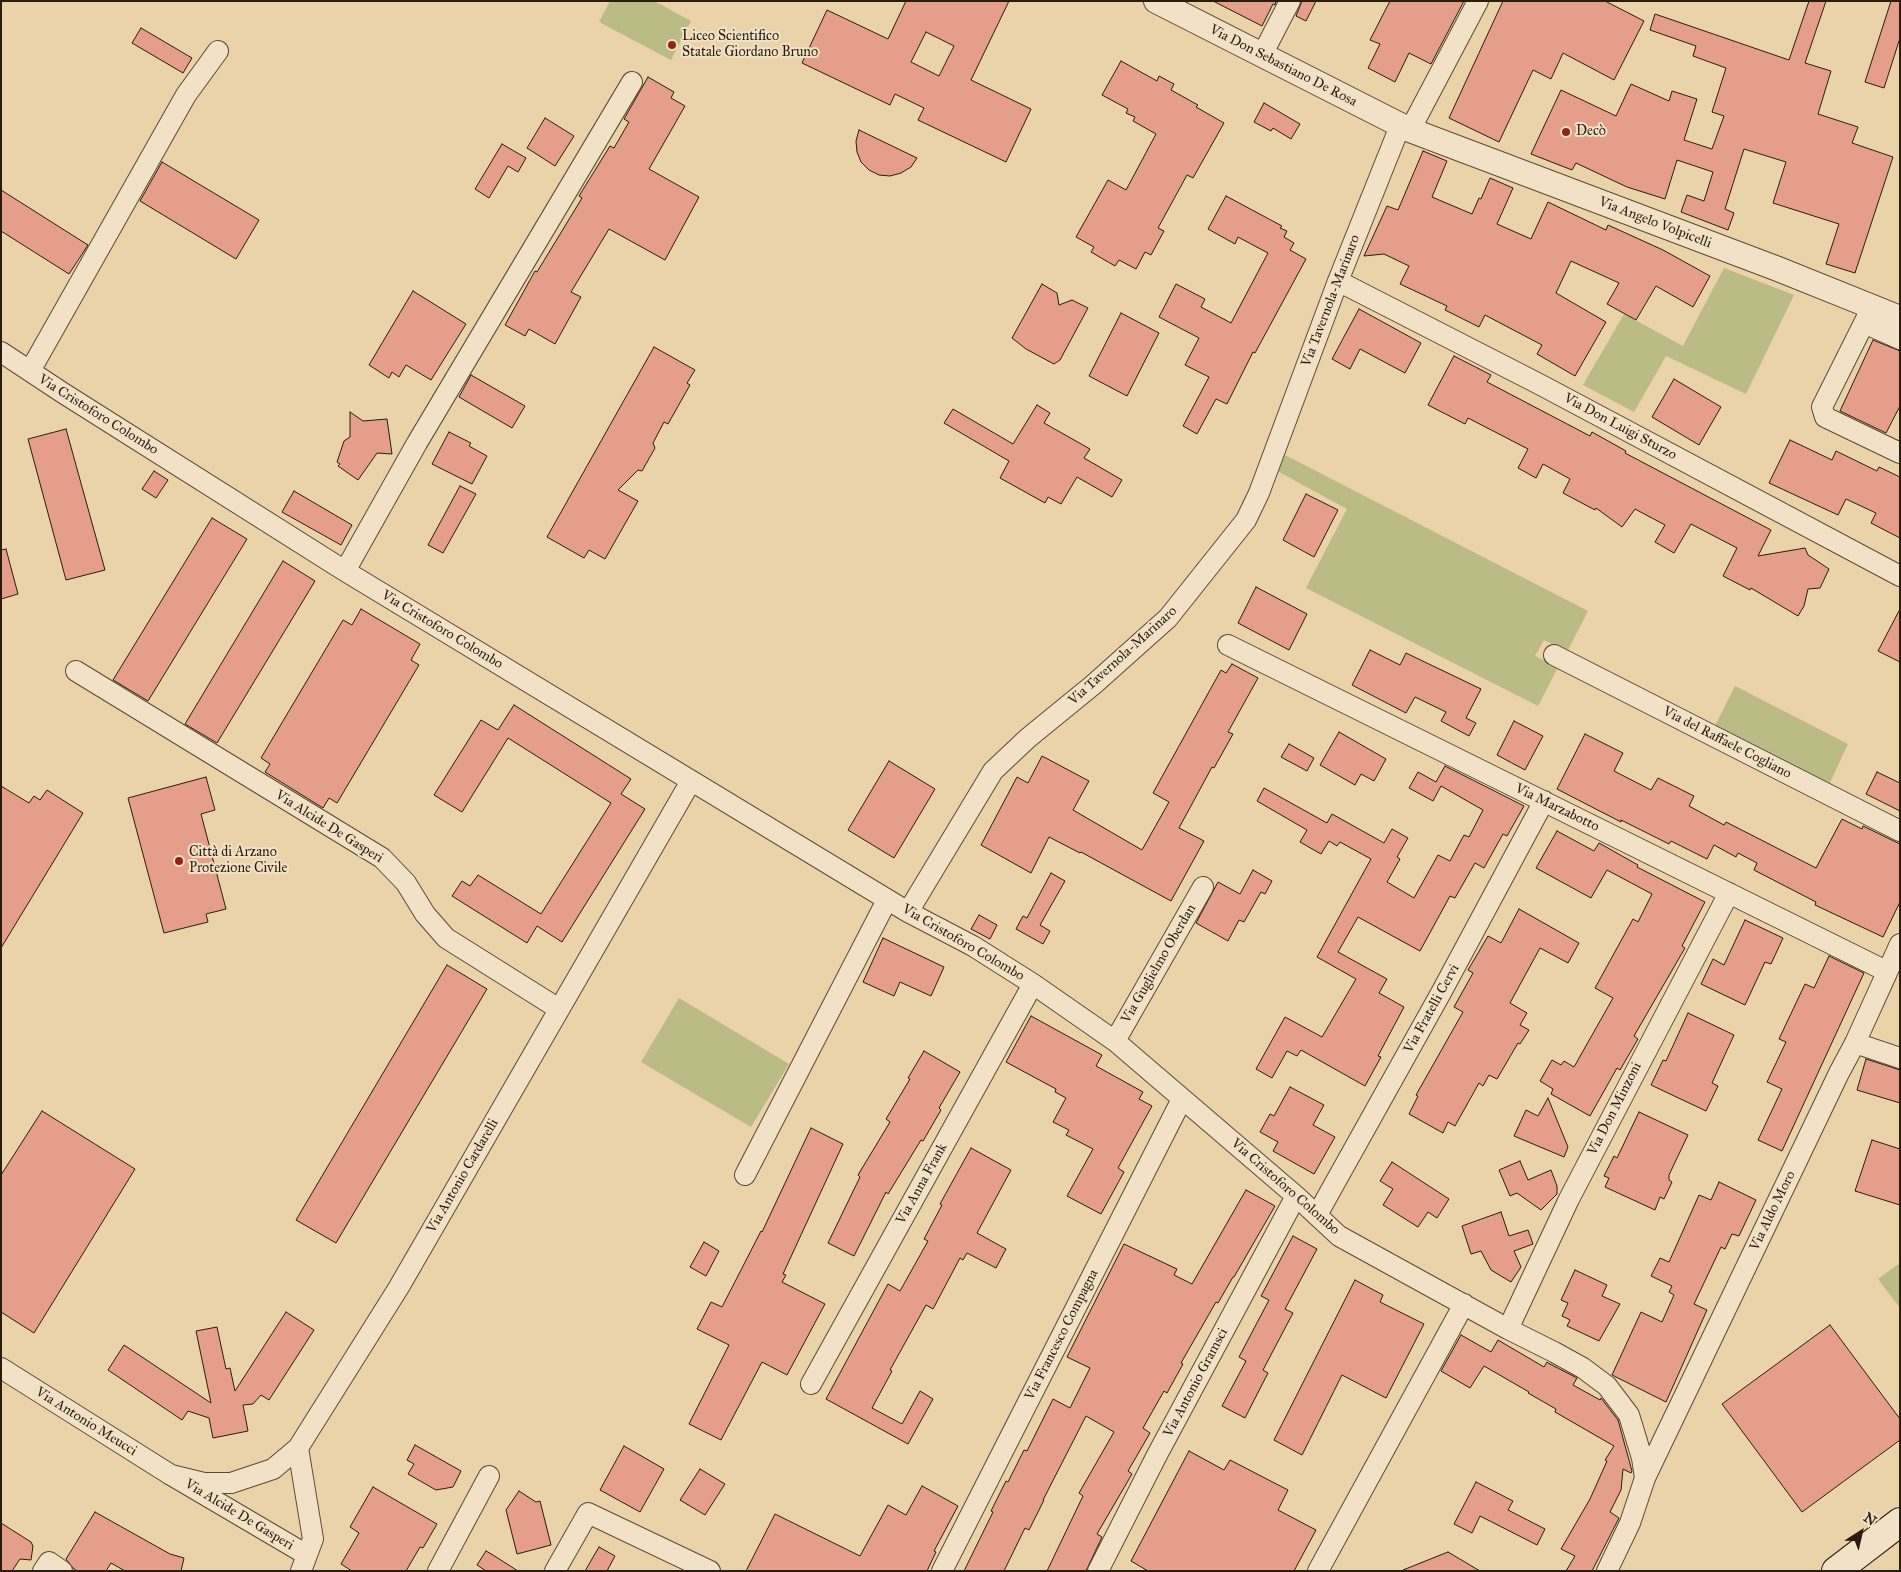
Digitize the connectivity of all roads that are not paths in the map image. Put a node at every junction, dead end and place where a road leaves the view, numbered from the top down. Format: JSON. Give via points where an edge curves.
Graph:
{"nodes":[{"id":1,"x":1156,"y":1,"type":"edge"},
{"id":2,"x":1290,"y":1,"type":"edge"},
{"id":3,"x":1478,"y":1,"type":"edge"},
{"id":4,"x":218,"y":51,"type":"dead end"},
{"id":5,"x":1262,"y":55,"type":"junction"},
{"id":6,"x":632,"y":82,"type":"dead end"},
{"id":7,"x":1405,"y":128,"type":"junction"},
{"id":8,"x":1338,"y":281,"type":"junction"},
{"id":9,"x":1868,"y":315,"type":"junction"},
{"id":10,"x":1900,"y":318,"type":"edge"},
{"id":11,"x":1900,"y":339,"type":"edge"},
{"id":12,"x":1,"y":352,"type":"edge"},
{"id":13,"x":30,"y":372,"type":"junction"},
{"id":14,"x":1898,"y":447,"type":"edge"},
{"id":15,"x":346,"y":572,"type":"junction"},
{"id":16,"x":1900,"y":576,"type":"edge"},
{"id":17,"x":1228,"y":645,"type":"dead end"},
{"id":18,"x":1554,"y":655,"type":"dead end"},
{"id":19,"x":76,"y":671,"type":"dead end"},
{"id":20,"x":691,"y":781,"type":"junction"},
{"id":21,"x":1544,"y":801,"type":"junction"},
{"id":22,"x":1900,"y":831,"type":"edge"},
{"id":23,"x":1203,"y":887,"type":"dead end"},
{"id":24,"x":1729,"y":893,"type":"junction"},
{"id":25,"x":887,"y":900,"type":"junction"},
{"id":26,"x":908,"y":912,"type":"junction"},
{"id":27,"x":1900,"y":944,"type":"edge"},
{"id":28,"x":1886,"y":972,"type":"junction"},
{"id":29,"x":1033,"y":984,"type":"junction"},
{"id":30,"x":559,"y":1009,"type":"junction"},
{"id":31,"x":1115,"y":1041,"type":"junction"},
{"id":32,"x":1855,"y":1043,"type":"junction"},
{"id":33,"x":1900,"y":1058,"type":"edge"},
{"id":34,"x":1182,"y":1099,"type":"junction"},
{"id":35,"x":745,"y":1175,"type":"dead end"},
{"id":36,"x":1296,"y":1196,"type":"junction"},
{"id":37,"x":1317,"y":1215,"type":"junction"},
{"id":38,"x":1464,"y":1304,"type":"junction"},
{"id":39,"x":1508,"y":1328,"type":"junction"},
{"id":40,"x":1,"y":1368,"type":"edge"},
{"id":41,"x":811,"y":1384,"type":"dead end"},
{"id":42,"x":298,"y":1448,"type":"junction"},
{"id":43,"x":172,"y":1475,"type":"junction"},
{"id":44,"x":489,"y":1476,"type":"dead end"},
{"id":45,"x":1645,"y":1478,"type":"junction"},
{"id":46,"x":1900,"y":1522,"type":"edge"},
{"id":47,"x":307,"y":1555,"type":"edge"},
{"id":48,"x":43,"y":1571,"type":"edge"},
{"id":49,"x":62,"y":1571,"type":"edge"},
{"id":50,"x":438,"y":1571,"type":"edge"},
{"id":51,"x":555,"y":1571,"type":"edge"},
{"id":52,"x":710,"y":1571,"type":"edge"},
{"id":53,"x":942,"y":1571,"type":"edge"},
{"id":54,"x":1098,"y":1571,"type":"edge"},
{"id":55,"x":1318,"y":1571,"type":"edge"},
{"id":56,"x":1607,"y":1571,"type":"edge"},
{"id":57,"x":1836,"y":1571,"type":"edge"}],
"edges":[{"from":1,"to":5,"type":"street","name":"Via Don Sebastiano De Rosa"},
{"from":2,"to":5,"type":"street"},
{"from":3,"to":7,"type":"street","name":"Via Tavernola-Marinaro"},
{"from":4,"to":13,"type":"street","via":[[186,95]]},
{"from":5,"to":7,"type":"street","name":"Via Don Sebastiano De Rosa"},
{"from":6,"to":15,"type":"street","via":[[417,443]]},
{"from":7,"to":8,"type":"street","name":"Via Tavernola-Marinaro"},
{"from":7,"to":9,"type":"street","name":"Via Angelo Volpicelli","via":[[1778,269]]},
{"from":8,"to":16,"type":"street","name":"Via Don Luigi Sturzo","via":[[1532,380]]},
{"from":8,"to":26,"type":"street","name":"Via Tavernola-Marinaro","via":[[1246,520],[1168,618],[993,772]]},
{"from":9,"to":10,"type":"street","name":"Via Angelo Volpicelli"},
{"from":9,"to":11,"type":"street"},
{"from":9,"to":14,"type":"street","via":[[1822,407],[1825,417]]},
{"from":12,"to":13,"type":"street","name":"Via Cristoforo Colombo"},
{"from":13,"to":15,"type":"street","name":"Via Cristoforo Colombo"},
{"from":15,"to":20,"type":"street","name":"Via Cristoforo Colombo"},
{"from":17,"to":21,"type":"street","name":"Via Marzabotto"},
{"from":18,"to":22,"type":"street","name":"Via del Raffaele Cogliano"},
{"from":19,"to":30,"type":"street","name":"Via Alcide De Gasperi","via":[[382,858],[406,883],[425,914],[446,938]]},
{"from":20,"to":25,"type":"street","name":"Via Cristoforo Colombo"},
{"from":20,"to":30,"type":"street","name":"Via Antonio Cardarelli"},
{"from":21,"to":24,"type":"street","name":"Via Marzabotto"},
{"from":21,"to":37,"type":"street","name":"Via Fratelli Cervi"},
{"from":23,"to":31,"type":"street","name":"Via Guglielmo Oberdan"},
{"from":24,"to":28,"type":"street","name":"Via Marzabotto"},
{"from":24,"to":39,"type":"street","name":"Via Don Minzoni","via":[[1569,1199]]},
{"from":25,"to":26,"type":"street","name":"Via Cristoforo Colombo"},
{"from":25,"to":35,"type":"street","name":"Via Cristoforo Colombo"},
{"from":26,"to":29,"type":"street","name":"Via Cristoforo Colombo","via":[[973,946]]},
{"from":27,"to":28,"type":"street","name":"Via Aldo Moro"},
{"from":28,"to":32,"type":"street","name":"Via Aldo Moro"},
{"from":29,"to":31,"type":"street","name":"Via Cristoforo Colombo"},
{"from":29,"to":41,"type":"street","name":"Via Anna Frank"},
{"from":30,"to":42,"type":"street","name":"Via Antonio Cardarelli","via":[[400,1287]]},
{"from":31,"to":34,"type":"street","name":"Via Cristoforo Colombo"},
{"from":32,"to":33,"type":"street"},
{"from":32,"to":45,"type":"street","name":"Via Aldo Moro"},
{"from":34,"to":36,"type":"street","name":"Via Cristoforo Colombo"},
{"from":34,"to":53,"type":"street","name":"Via Francesco Compagna"},
{"from":36,"to":37,"type":"street","name":"Via Cristoforo Colombo"},
{"from":36,"to":54,"type":"street","name":"Via Antonio Gramsci"},
{"from":37,"to":38,"type":"street","name":"Via Cristoforo Colombo","via":[[1340,1236]]},
{"from":38,"to":39,"type":"street","name":"Via Cristoforo Colombo"},
{"from":38,"to":55,"type":"street"},
{"from":39,"to":45,"type":"street","name":"Via Cristoforo Colombo","via":[[1583,1368],[1608,1386],[1629,1415]]},
{"from":40,"to":43,"type":"street","name":"Via Antonio Meucci"},
{"from":42,"to":43,"type":"street","name":"Via Antonio Cardarelli","via":[[273,1469],[231,1483],[204,1483]]},
{"from":42,"to":47,"type":"street","name":"Via Alcide De Gasperi"},
{"from":43,"to":47,"type":"street","name":"Via Alcide De Gasperi"},
{"from":44,"to":50,"type":"street"},
{"from":45,"to":56,"type":"street","name":"Via Cristoforo Colombo","via":[[1630,1522]]},
{"from":46,"to":57,"type":"main road"},
{"from":48,"to":49,"type":"street","via":[[49,1562]]},
{"from":51,"to":52,"type":"street","via":[[588,1513]]}]}
